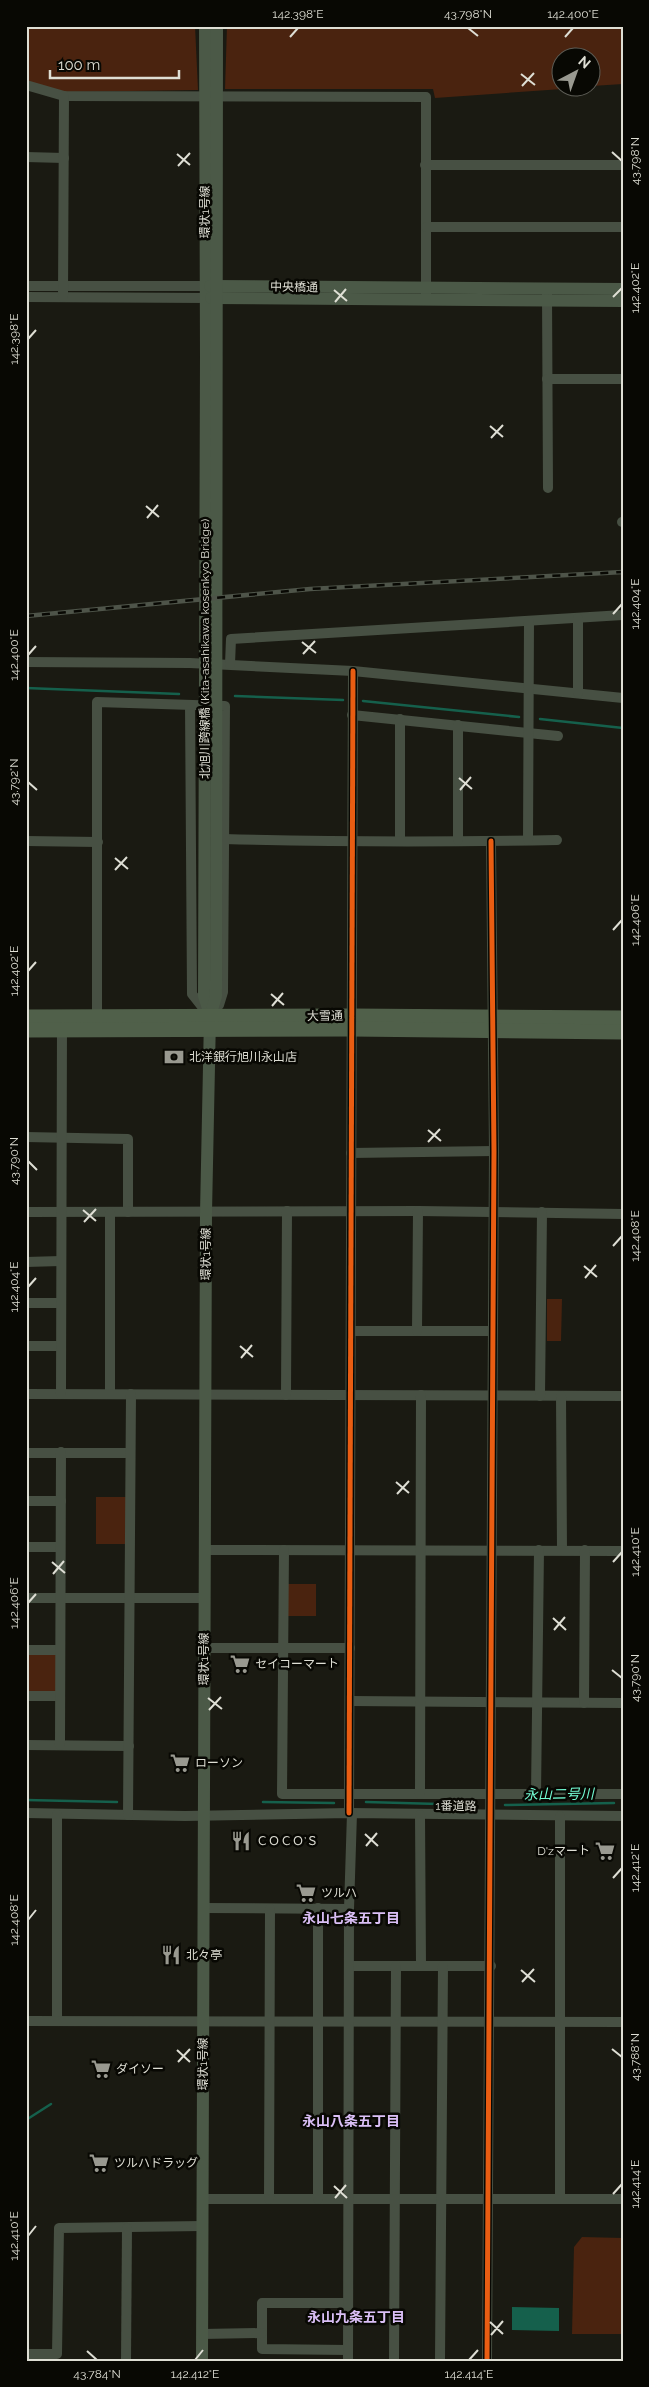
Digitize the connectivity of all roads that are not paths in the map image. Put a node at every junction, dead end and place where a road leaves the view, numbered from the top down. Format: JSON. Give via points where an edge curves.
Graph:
{"nodes":[{"id":1,"x":205,"y":26,"type":"edge"},
{"id":2,"x":217,"y":26,"type":"edge"},
{"id":3,"x":211,"y":70,"type":"junction"},
{"id":4,"x":26,"y":85,"type":"edge"},
{"id":5,"x":64,"y":96,"type":"junction"},
{"id":6,"x":26,"y":157,"type":"edge"},
{"id":7,"x":64,"y":158,"type":"junction"},
{"id":8,"x":425,"y":165,"type":"junction"},
{"id":9,"x":623,"y":165,"type":"edge"},
{"id":10,"x":426,"y":226,"type":"junction"},
{"id":11,"x":623,"y":227,"type":"edge"},
{"id":12,"x":26,"y":286,"type":"edge"},
{"id":13,"x":63,"y":286,"type":"junction"},
{"id":14,"x":623,"y":289,"type":"edge"},
{"id":15,"x":211,"y":292,"type":"junction"},
{"id":16,"x":426,"y":294,"type":"junction"},
{"id":17,"x":547,"y":295,"type":"junction"},
{"id":18,"x":26,"y":298,"type":"edge"},
{"id":19,"x":63,"y":298,"type":"junction"},
{"id":20,"x":623,"y":301,"type":"edge"},
{"id":21,"x":212,"y":355,"type":"joint"},
{"id":22,"x":547,"y":379,"type":"junction"},
{"id":23,"x":623,"y":379,"type":"edge"},
{"id":24,"x":548,"y":488,"type":"dead end"},
{"id":25,"x":623,"y":615,"type":"edge"},
{"id":26,"x":578,"y":618,"type":"junction"},
{"id":27,"x":529,"y":621,"type":"junction"},
{"id":28,"x":26,"y":662,"type":"edge"},
{"id":29,"x":230,"y":664,"type":"junction"},
{"id":30,"x":352,"y":671,"type":"junction"},
{"id":31,"x":529,"y":688,"type":"junction"},
{"id":32,"x":578,"y":693,"type":"junction"},
{"id":33,"x":623,"y":698,"type":"edge"},
{"id":34,"x":190,"y":706,"type":"junction"},
{"id":35,"x":352,"y":714,"type":"junction"},
{"id":36,"x":400,"y":719,"type":"junction"},
{"id":37,"x":458,"y":725,"type":"junction"},
{"id":38,"x":529,"y":732,"type":"junction"},
{"id":39,"x":558,"y":736,"type":"dead end"},
{"id":40,"x":224,"y":838,"type":"junction"},
{"id":41,"x":400,"y":840,"type":"junction"},
{"id":42,"x":458,"y":840,"type":"junction"},
{"id":43,"x":528,"y":840,"type":"junction"},
{"id":44,"x":557,"y":840,"type":"dead end"},
{"id":45,"x":26,"y":841,"type":"edge"},
{"id":46,"x":492,"y":841,"type":"junction"},
{"id":47,"x":98,"y":842,"type":"junction"},
{"id":48,"x":352,"y":842,"type":"junction"},
{"id":49,"x":210,"y":943,"type":"joint"},
{"id":50,"x":26,"y":1017,"type":"edge"},
{"id":51,"x":623,"y":1018,"type":"edge"},
{"id":52,"x":351,"y":1023,"type":"junction"},
{"id":53,"x":62,"y":1024,"type":"junction"},
{"id":54,"x":97,"y":1024,"type":"junction"},
{"id":55,"x":210,"y":1024,"type":"junction"},
{"id":56,"x":494,"y":1024,"type":"junction"},
{"id":57,"x":26,"y":1030,"type":"edge"},
{"id":58,"x":623,"y":1032,"type":"edge"},
{"id":59,"x":26,"y":1138,"type":"edge"},
{"id":60,"x":62,"y":1138,"type":"junction"},
{"id":61,"x":494,"y":1151,"type":"junction"},
{"id":62,"x":351,"y":1153,"type":"junction"},
{"id":63,"x":287,"y":1211,"type":"junction"},
{"id":64,"x":418,"y":1211,"type":"junction"},
{"id":65,"x":26,"y":1212,"type":"edge"},
{"id":66,"x":61,"y":1212,"type":"junction"},
{"id":67,"x":128,"y":1212,"type":"junction"},
{"id":68,"x":351,"y":1212,"type":"junction"},
{"id":69,"x":494,"y":1212,"type":"junction"},
{"id":70,"x":542,"y":1212,"type":"junction"},
{"id":71,"x":110,"y":1213,"type":"junction"},
{"id":72,"x":206,"y":1213,"type":"junction"},
{"id":73,"x":623,"y":1214,"type":"edge"},
{"id":74,"x":61,"y":1261,"type":"junction"},
{"id":75,"x":26,"y":1262,"type":"edge"},
{"id":76,"x":26,"y":1303,"type":"edge"},
{"id":77,"x":61,"y":1303,"type":"junction"},
{"id":78,"x":417,"y":1330,"type":"junction"},
{"id":79,"x":351,"y":1331,"type":"junction"},
{"id":80,"x":492,"y":1331,"type":"junction"},
{"id":81,"x":26,"y":1346,"type":"edge"},
{"id":82,"x":61,"y":1346,"type":"junction"},
{"id":83,"x":26,"y":1394,"type":"edge"},
{"id":84,"x":61,"y":1394,"type":"junction"},
{"id":85,"x":110,"y":1394,"type":"junction"},
{"id":86,"x":131,"y":1394,"type":"junction"},
{"id":87,"x":206,"y":1395,"type":"junction"},
{"id":88,"x":286,"y":1395,"type":"junction"},
{"id":89,"x":350,"y":1395,"type":"junction"},
{"id":90,"x":421,"y":1395,"type":"junction"},
{"id":91,"x":492,"y":1396,"type":"junction"},
{"id":92,"x":540,"y":1396,"type":"junction"},
{"id":93,"x":561,"y":1396,"type":"junction"},
{"id":94,"x":623,"y":1396,"type":"edge"},
{"id":95,"x":61,"y":1452,"type":"junction"},
{"id":96,"x":26,"y":1453,"type":"edge"},
{"id":97,"x":130,"y":1453,"type":"junction"},
{"id":98,"x":26,"y":1501,"type":"edge"},
{"id":99,"x":61,"y":1501,"type":"junction"},
{"id":100,"x":26,"y":1547,"type":"edge"},
{"id":101,"x":60,"y":1547,"type":"junction"},
{"id":102,"x":206,"y":1550,"type":"junction"},
{"id":103,"x":284,"y":1550,"type":"junction"},
{"id":104,"x":350,"y":1550,"type":"junction"},
{"id":105,"x":421,"y":1550,"type":"junction"},
{"id":106,"x":491,"y":1550,"type":"junction"},
{"id":107,"x":539,"y":1550,"type":"junction"},
{"id":108,"x":562,"y":1550,"type":"junction"},
{"id":109,"x":585,"y":1550,"type":"junction"},
{"id":110,"x":623,"y":1550,"type":"edge"},
{"id":111,"x":26,"y":1598,"type":"edge"},
{"id":112,"x":61,"y":1598,"type":"junction"},
{"id":113,"x":130,"y":1598,"type":"junction"},
{"id":114,"x":205,"y":1598,"type":"junction"},
{"id":115,"x":204,"y":1648,"type":"junction"},
{"id":116,"x":283,"y":1648,"type":"junction"},
{"id":117,"x":350,"y":1648,"type":"junction"},
{"id":118,"x":26,"y":1650,"type":"edge"},
{"id":119,"x":60,"y":1650,"type":"junction"},
{"id":120,"x":26,"y":1696,"type":"edge"},
{"id":121,"x":60,"y":1696,"type":"junction"},
{"id":122,"x":350,"y":1701,"type":"junction"},
{"id":123,"x":420,"y":1703,"type":"junction"},
{"id":124,"x":490,"y":1703,"type":"junction"},
{"id":125,"x":538,"y":1703,"type":"junction"},
{"id":126,"x":584,"y":1703,"type":"junction"},
{"id":127,"x":623,"y":1703,"type":"edge"},
{"id":128,"x":26,"y":1745,"type":"edge"},
{"id":129,"x":60,"y":1745,"type":"junction"},
{"id":130,"x":129,"y":1746,"type":"junction"},
{"id":131,"x":420,"y":1794,"type":"junction"},
{"id":132,"x":536,"y":1794,"type":"junction"},
{"id":133,"x":623,"y":1794,"type":"edge"},
{"id":134,"x":349,"y":1795,"type":"junction"},
{"id":135,"x":490,"y":1795,"type":"junction"},
{"id":136,"x":26,"y":1813,"type":"edge"},
{"id":137,"x":351,"y":1813,"type":"junction"},
{"id":138,"x":57,"y":1814,"type":"junction"},
{"id":139,"x":128,"y":1815,"type":"junction"},
{"id":140,"x":204,"y":1816,"type":"junction"},
{"id":141,"x":420,"y":1816,"type":"junction"},
{"id":142,"x":491,"y":1816,"type":"junction"},
{"id":143,"x":560,"y":1816,"type":"junction"},
{"id":144,"x":623,"y":1816,"type":"edge"},
{"id":145,"x":203,"y":1908,"type":"junction"},
{"id":146,"x":318,"y":1908,"type":"junction"},
{"id":147,"x":349,"y":1908,"type":"junction"},
{"id":148,"x":270,"y":1909,"type":"junction"},
{"id":149,"x":349,"y":1966,"type":"junction"},
{"id":150,"x":396,"y":1966,"type":"junction"},
{"id":151,"x":421,"y":1966,"type":"junction"},
{"id":152,"x":443,"y":1966,"type":"junction"},
{"id":153,"x":491,"y":1966,"type":"junction"},
{"id":154,"x":26,"y":2021,"type":"edge"},
{"id":155,"x":57,"y":2021,"type":"junction"},
{"id":156,"x":270,"y":2021,"type":"junction"},
{"id":157,"x":203,"y":2022,"type":"junction"},
{"id":158,"x":318,"y":2022,"type":"junction"},
{"id":159,"x":349,"y":2022,"type":"junction"},
{"id":160,"x":396,"y":2022,"type":"junction"},
{"id":161,"x":442,"y":2022,"type":"junction"},
{"id":162,"x":490,"y":2022,"type":"junction"},
{"id":163,"x":623,"y":2022,"type":"edge"},
{"id":164,"x":560,"y":2023,"type":"junction"},
{"id":165,"x":349,"y":2198,"type":"junction"},
{"id":166,"x":396,"y":2198,"type":"junction"},
{"id":167,"x":560,"y":2198,"type":"junction"},
{"id":168,"x":202,"y":2199,"type":"junction"},
{"id":169,"x":269,"y":2199,"type":"junction"},
{"id":170,"x":318,"y":2199,"type":"junction"},
{"id":171,"x":442,"y":2199,"type":"junction"},
{"id":172,"x":490,"y":2199,"type":"junction"},
{"id":173,"x":623,"y":2199,"type":"edge"},
{"id":174,"x":202,"y":2226,"type":"junction"},
{"id":175,"x":127,"y":2228,"type":"junction"},
{"id":176,"x":348,"y":2304,"type":"junction"},
{"id":177,"x":262,"y":2333,"type":"junction"},
{"id":178,"x":202,"y":2334,"type":"junction"},
{"id":179,"x":26,"y":2354,"type":"edge"},
{"id":180,"x":348,"y":2355,"type":"edge"},
{"id":181,"x":51,"y":2357,"type":"edge"},
{"id":182,"x":126,"y":2361,"type":"edge"},
{"id":183,"x":202,"y":2361,"type":"edge"},
{"id":184,"x":394,"y":2361,"type":"edge"},
{"id":185,"x":440,"y":2361,"type":"edge"},
{"id":186,"x":487,"y":2361,"type":"edge"}],
"edges":[{"from":1,"to":3,"type":"main road"},
{"from":2,"to":3,"type":"main road"},
{"from":3,"to":15,"type":"main road","name":"環状1号線"},
{"from":4,"to":5,"type":"street"},
{"from":5,"to":7,"type":"street"},
{"from":5,"to":8,"type":"street","via":[[426,97]]},
{"from":6,"to":7,"type":"street"},
{"from":7,"to":13,"type":"street"},
{"from":8,"to":9,"type":"street"},
{"from":8,"to":10,"type":"street"},
{"from":10,"to":11,"type":"street"},
{"from":10,"to":16,"type":"street"},
{"from":12,"to":13,"type":"street","name":"中央橋通"},
{"from":13,"to":15,"type":"street","name":"中央橋通"},
{"from":13,"to":19,"type":"street"},
{"from":14,"to":17,"type":"main road","name":"中央橋通"},
{"from":15,"to":16,"type":"main road","name":"中央橋通"},
{"from":15,"to":19,"type":"street","name":"中央橋通"},
{"from":15,"to":21,"type":"main road","name":"環状1号線"},
{"from":16,"to":17,"type":"main road","name":"中央橋通"},
{"from":17,"to":20,"type":"main road","name":"中央橋通"},
{"from":17,"to":22,"type":"street"},
{"from":18,"to":19,"type":"street","name":"中央橋通"},
{"from":21,"to":49,"type":"main road","name":"北旭川跨線橋 (Kita-asahikawa kosenkyo Bridge)"},
{"from":22,"to":23,"type":"street"},
{"from":22,"to":24,"type":"street"},
{"from":25,"to":26,"type":"street"},
{"from":26,"to":27,"type":"street"},
{"from":26,"to":32,"type":"street"},
{"from":27,"to":29,"type":"street","via":[[231,639]]},
{"from":27,"to":31,"type":"street"},
{"from":28,"to":29,"type":"street"},
{"from":29,"to":30,"type":"street"},
{"from":30,"to":31,"type":"street"},
{"from":30,"to":35,"type":"street"},
{"from":31,"to":32,"type":"street"},
{"from":31,"to":38,"type":"street"},
{"from":32,"to":33,"type":"street"},
{"from":34,"to":40,"type":"street","via":[[225,706]]},
{"from":34,"to":47,"type":"street","via":[[97,702]]},
{"from":34,"to":55,"type":"street","via":[[192,994]]},
{"from":35,"to":36,"type":"street"},
{"from":35,"to":48,"type":"street"},
{"from":36,"to":37,"type":"street"},
{"from":36,"to":41,"type":"street"},
{"from":37,"to":38,"type":"street"},
{"from":37,"to":42,"type":"street"},
{"from":38,"to":39,"type":"street"},
{"from":38,"to":43,"type":"street"},
{"from":40,"to":48,"type":"street"},
{"from":40,"to":55,"type":"street","via":[[223,992]]},
{"from":41,"to":42,"type":"street"},
{"from":41,"to":48,"type":"street"},
{"from":42,"to":46,"type":"street"},
{"from":43,"to":44,"type":"street"},
{"from":43,"to":46,"type":"street"},
{"from":45,"to":47,"type":"street"},
{"from":46,"to":56,"type":"street"},
{"from":47,"to":54,"type":"street"},
{"from":48,"to":52,"type":"street"},
{"from":49,"to":55,"type":"main road","name":"環状1号線","via":[[204,996]]},
{"from":50,"to":53,"type":"highway","name":"大雪通"},
{"from":51,"to":56,"type":"highway","name":"大雪通"},
{"from":52,"to":55,"type":"highway","name":"大雪通"},
{"from":52,"to":56,"type":"highway","name":"大雪通"},
{"from":52,"to":62,"type":"street"},
{"from":53,"to":54,"type":"highway","name":"大雪通"},
{"from":53,"to":57,"type":"highway","name":"大雪通"},
{"from":53,"to":60,"type":"street"},
{"from":54,"to":55,"type":"highway","name":"大雪通"},
{"from":55,"to":72,"type":"main road","name":"環状1号線"},
{"from":56,"to":58,"type":"highway","name":"大雪通"},
{"from":56,"to":61,"type":"street"},
{"from":59,"to":60,"type":"street"},
{"from":60,"to":66,"type":"street"},
{"from":60,"to":67,"type":"street","via":[[128,1139]]},
{"from":61,"to":62,"type":"street"},
{"from":61,"to":69,"type":"street"},
{"from":62,"to":68,"type":"street"},
{"from":63,"to":68,"type":"street"},
{"from":63,"to":72,"type":"street"},
{"from":63,"to":88,"type":"street"},
{"from":64,"to":68,"type":"street"},
{"from":64,"to":69,"type":"street"},
{"from":64,"to":78,"type":"street"},
{"from":65,"to":66,"type":"street"},
{"from":66,"to":71,"type":"street"},
{"from":66,"to":74,"type":"street"},
{"from":67,"to":71,"type":"street"},
{"from":67,"to":72,"type":"street"},
{"from":68,"to":79,"type":"street"},
{"from":69,"to":70,"type":"street"},
{"from":69,"to":80,"type":"street"},
{"from":70,"to":73,"type":"street"},
{"from":70,"to":92,"type":"street"},
{"from":71,"to":85,"type":"street"},
{"from":72,"to":87,"type":"main road","name":"環状1号線"},
{"from":74,"to":75,"type":"street"},
{"from":74,"to":77,"type":"street"},
{"from":76,"to":77,"type":"street"},
{"from":77,"to":82,"type":"street"},
{"from":78,"to":79,"type":"street"},
{"from":78,"to":80,"type":"street"},
{"from":79,"to":89,"type":"street"},
{"from":80,"to":91,"type":"street"},
{"from":81,"to":82,"type":"street"},
{"from":82,"to":84,"type":"street"},
{"from":83,"to":84,"type":"street"},
{"from":84,"to":85,"type":"street"},
{"from":85,"to":86,"type":"street"},
{"from":86,"to":87,"type":"street"},
{"from":86,"to":97,"type":"street"},
{"from":87,"to":88,"type":"street"},
{"from":87,"to":102,"type":"main road","name":"環状1号線"},
{"from":88,"to":89,"type":"street"},
{"from":89,"to":90,"type":"street"},
{"from":89,"to":104,"type":"street"},
{"from":90,"to":91,"type":"street"},
{"from":90,"to":105,"type":"street"},
{"from":91,"to":92,"type":"street"},
{"from":91,"to":106,"type":"street"},
{"from":92,"to":93,"type":"street"},
{"from":93,"to":94,"type":"street"},
{"from":93,"to":108,"type":"street"},
{"from":95,"to":96,"type":"street"},
{"from":95,"to":97,"type":"street"},
{"from":95,"to":99,"type":"street"},
{"from":97,"to":113,"type":"street"},
{"from":98,"to":99,"type":"street"},
{"from":99,"to":101,"type":"street"},
{"from":100,"to":101,"type":"street"},
{"from":101,"to":112,"type":"street"},
{"from":102,"to":103,"type":"street"},
{"from":102,"to":114,"type":"main road","name":"環状1号線"},
{"from":103,"to":104,"type":"street"},
{"from":103,"to":116,"type":"street"},
{"from":104,"to":105,"type":"street"},
{"from":104,"to":117,"type":"street"},
{"from":105,"to":106,"type":"street"},
{"from":105,"to":123,"type":"street"},
{"from":106,"to":107,"type":"street"},
{"from":106,"to":124,"type":"street"},
{"from":107,"to":108,"type":"street"},
{"from":107,"to":125,"type":"street"},
{"from":108,"to":109,"type":"street"},
{"from":109,"to":110,"type":"street"},
{"from":109,"to":126,"type":"street"},
{"from":111,"to":112,"type":"street"},
{"from":112,"to":113,"type":"street"},
{"from":112,"to":119,"type":"street"},
{"from":113,"to":114,"type":"street"},
{"from":113,"to":130,"type":"street"},
{"from":114,"to":115,"type":"main road","name":"環状1号線"},
{"from":115,"to":116,"type":"street"},
{"from":115,"to":140,"type":"main road","name":"環状1号線"},
{"from":116,"to":117,"type":"street"},
{"from":116,"to":134,"type":"street","via":[[282,1794]]},
{"from":117,"to":122,"type":"street"},
{"from":118,"to":119,"type":"street"},
{"from":119,"to":121,"type":"street"},
{"from":120,"to":121,"type":"street"},
{"from":121,"to":129,"type":"street"},
{"from":122,"to":123,"type":"street"},
{"from":122,"to":134,"type":"street"},
{"from":123,"to":124,"type":"street"},
{"from":123,"to":131,"type":"street"},
{"from":124,"to":125,"type":"street"},
{"from":124,"to":135,"type":"street"},
{"from":125,"to":126,"type":"street"},
{"from":125,"to":132,"type":"street"},
{"from":126,"to":127,"type":"street"},
{"from":128,"to":129,"type":"street"},
{"from":129,"to":130,"type":"street"},
{"from":130,"to":139,"type":"street"},
{"from":131,"to":134,"type":"street"},
{"from":131,"to":135,"type":"street"},
{"from":132,"to":133,"type":"street"},
{"from":132,"to":135,"type":"street"},
{"from":134,"to":137,"type":"street"},
{"from":135,"to":142,"type":"street"},
{"from":136,"to":138,"type":"street","name":"1番道路"},
{"from":137,"to":140,"type":"street","name":"1番道路"},
{"from":137,"to":141,"type":"street","name":"1番道路"},
{"from":137,"to":147,"type":"street"},
{"from":138,"to":139,"type":"street","name":"1番道路"},
{"from":138,"to":155,"type":"street"},
{"from":139,"to":140,"type":"street","name":"1番道路"},
{"from":140,"to":145,"type":"main road","name":"環状1号線"},
{"from":141,"to":142,"type":"street","name":"1番道路"},
{"from":141,"to":151,"type":"street"},
{"from":142,"to":143,"type":"street","name":"1番道路"},
{"from":142,"to":153,"type":"street"},
{"from":143,"to":144,"type":"street","name":"1番道路"},
{"from":143,"to":164,"type":"street"},
{"from":145,"to":148,"type":"street"},
{"from":145,"to":157,"type":"main road","name":"環状1号線"},
{"from":146,"to":147,"type":"street"},
{"from":146,"to":148,"type":"street"},
{"from":146,"to":158,"type":"street"},
{"from":147,"to":149,"type":"street"},
{"from":148,"to":156,"type":"street"},
{"from":149,"to":150,"type":"street"},
{"from":149,"to":159,"type":"street"},
{"from":150,"to":151,"type":"street"},
{"from":150,"to":160,"type":"street"},
{"from":151,"to":152,"type":"street"},
{"from":152,"to":153,"type":"street"},
{"from":152,"to":161,"type":"street"},
{"from":153,"to":162,"type":"street"},
{"from":154,"to":155,"type":"street"},
{"from":155,"to":157,"type":"street"},
{"from":156,"to":157,"type":"street"},
{"from":156,"to":158,"type":"street"},
{"from":156,"to":169,"type":"street"},
{"from":157,"to":168,"type":"main road","name":"環状1号線"},
{"from":158,"to":159,"type":"street"},
{"from":158,"to":170,"type":"street"},
{"from":159,"to":160,"type":"street"},
{"from":159,"to":165,"type":"street"},
{"from":160,"to":161,"type":"street"},
{"from":160,"to":166,"type":"street"},
{"from":161,"to":162,"type":"street"},
{"from":161,"to":171,"type":"street"},
{"from":162,"to":164,"type":"street"},
{"from":162,"to":172,"type":"street"},
{"from":163,"to":164,"type":"street"},
{"from":164,"to":167,"type":"street"},
{"from":165,"to":166,"type":"street"},
{"from":165,"to":170,"type":"street"},
{"from":165,"to":176,"type":"street"},
{"from":166,"to":171,"type":"street"},
{"from":166,"to":184,"type":"street"},
{"from":167,"to":172,"type":"street"},
{"from":167,"to":173,"type":"street"},
{"from":168,"to":169,"type":"street"},
{"from":168,"to":174,"type":"main road","name":"環状1号線"},
{"from":169,"to":170,"type":"street"},
{"from":171,"to":172,"type":"street"},
{"from":171,"to":185,"type":"street"},
{"from":172,"to":186,"type":"street"},
{"from":174,"to":175,"type":"street"},
{"from":174,"to":178,"type":"main road","name":"環状1号線"},
{"from":175,"to":181,"type":"street","via":[[59,2228],[57,2354]]},
{"from":175,"to":182,"type":"street"},
{"from":176,"to":177,"type":"street","via":[[262,2303]]},
{"from":176,"to":180,"type":"street"},
{"from":177,"to":178,"type":"street"},
{"from":177,"to":180,"type":"street","via":[[262,2349]]},
{"from":178,"to":183,"type":"main road","name":"環状1号線"},
{"from":179,"to":181,"type":"street"}]}
